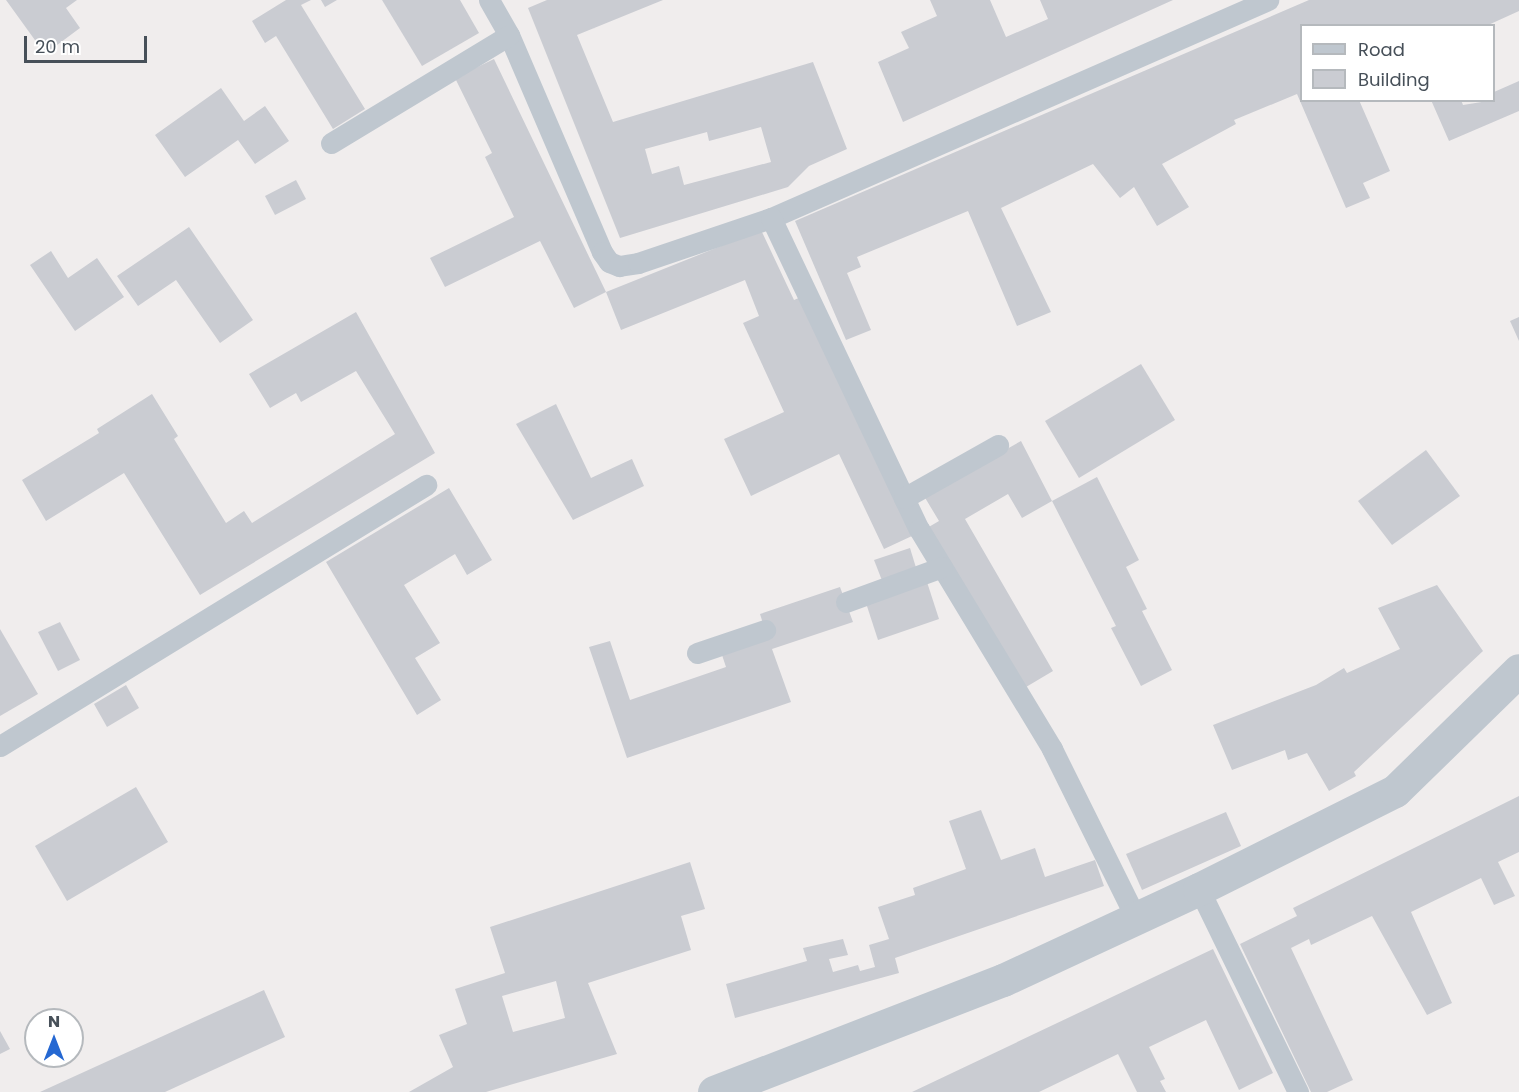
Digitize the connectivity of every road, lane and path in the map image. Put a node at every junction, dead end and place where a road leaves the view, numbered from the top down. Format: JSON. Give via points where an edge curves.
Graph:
{"nodes":[{"id":1,"x":489,"y":0,"type":"edge"},
{"id":2,"x":1268,"y":0,"type":"edge"},
{"id":3,"x":508,"y":34,"type":"junction"},
{"id":4,"x":331,"y":143,"type":"dead end"},
{"id":5,"x":771,"y":218,"type":"junction"},
{"id":6,"x":999,"y":445,"type":"dead end"},
{"id":7,"x":426,"y":485,"type":"dead end"},
{"id":8,"x":904,"y":498,"type":"junction"},
{"id":9,"x":942,"y":567,"type":"junction"},
{"id":10,"x":846,"y":603,"type":"dead end"},
{"id":11,"x":765,"y":630,"type":"dead end"},
{"id":12,"x":697,"y":653,"type":"dead end"},
{"id":13,"x":1519,"y":670,"type":"edge"},
{"id":14,"x":0,"y":746,"type":"edge"},
{"id":15,"x":1199,"y":889,"type":"junction"},
{"id":16,"x":1137,"y":918,"type":"junction"},
{"id":17,"x":714,"y":1092,"type":"edge"},
{"id":18,"x":1298,"y":1092,"type":"edge"}],
"edges":[{"from":1,"to":3,"type":"lane"},
{"from":2,"to":5,"type":"lane"},
{"from":3,"to":4,"type":"lane"},
{"from":3,"to":5,"type":"lane","via":[[609,262],[638,264]]},
{"from":5,"to":8,"type":"lane"},
{"from":6,"to":8,"type":"lane"},
{"from":7,"to":14,"type":"lane"},
{"from":8,"to":9,"type":"lane"},
{"from":9,"to":10,"type":"lane"},
{"from":9,"to":16,"type":"lane","via":[[1057,758]]},
{"from":11,"to":12,"type":"lane"},
{"from":13,"to":15,"type":"street","via":[[1395,791]]},
{"from":15,"to":16,"type":"street"},
{"from":15,"to":18,"type":"lane"},
{"from":16,"to":17,"type":"street","via":[[1003,980]]}]}
